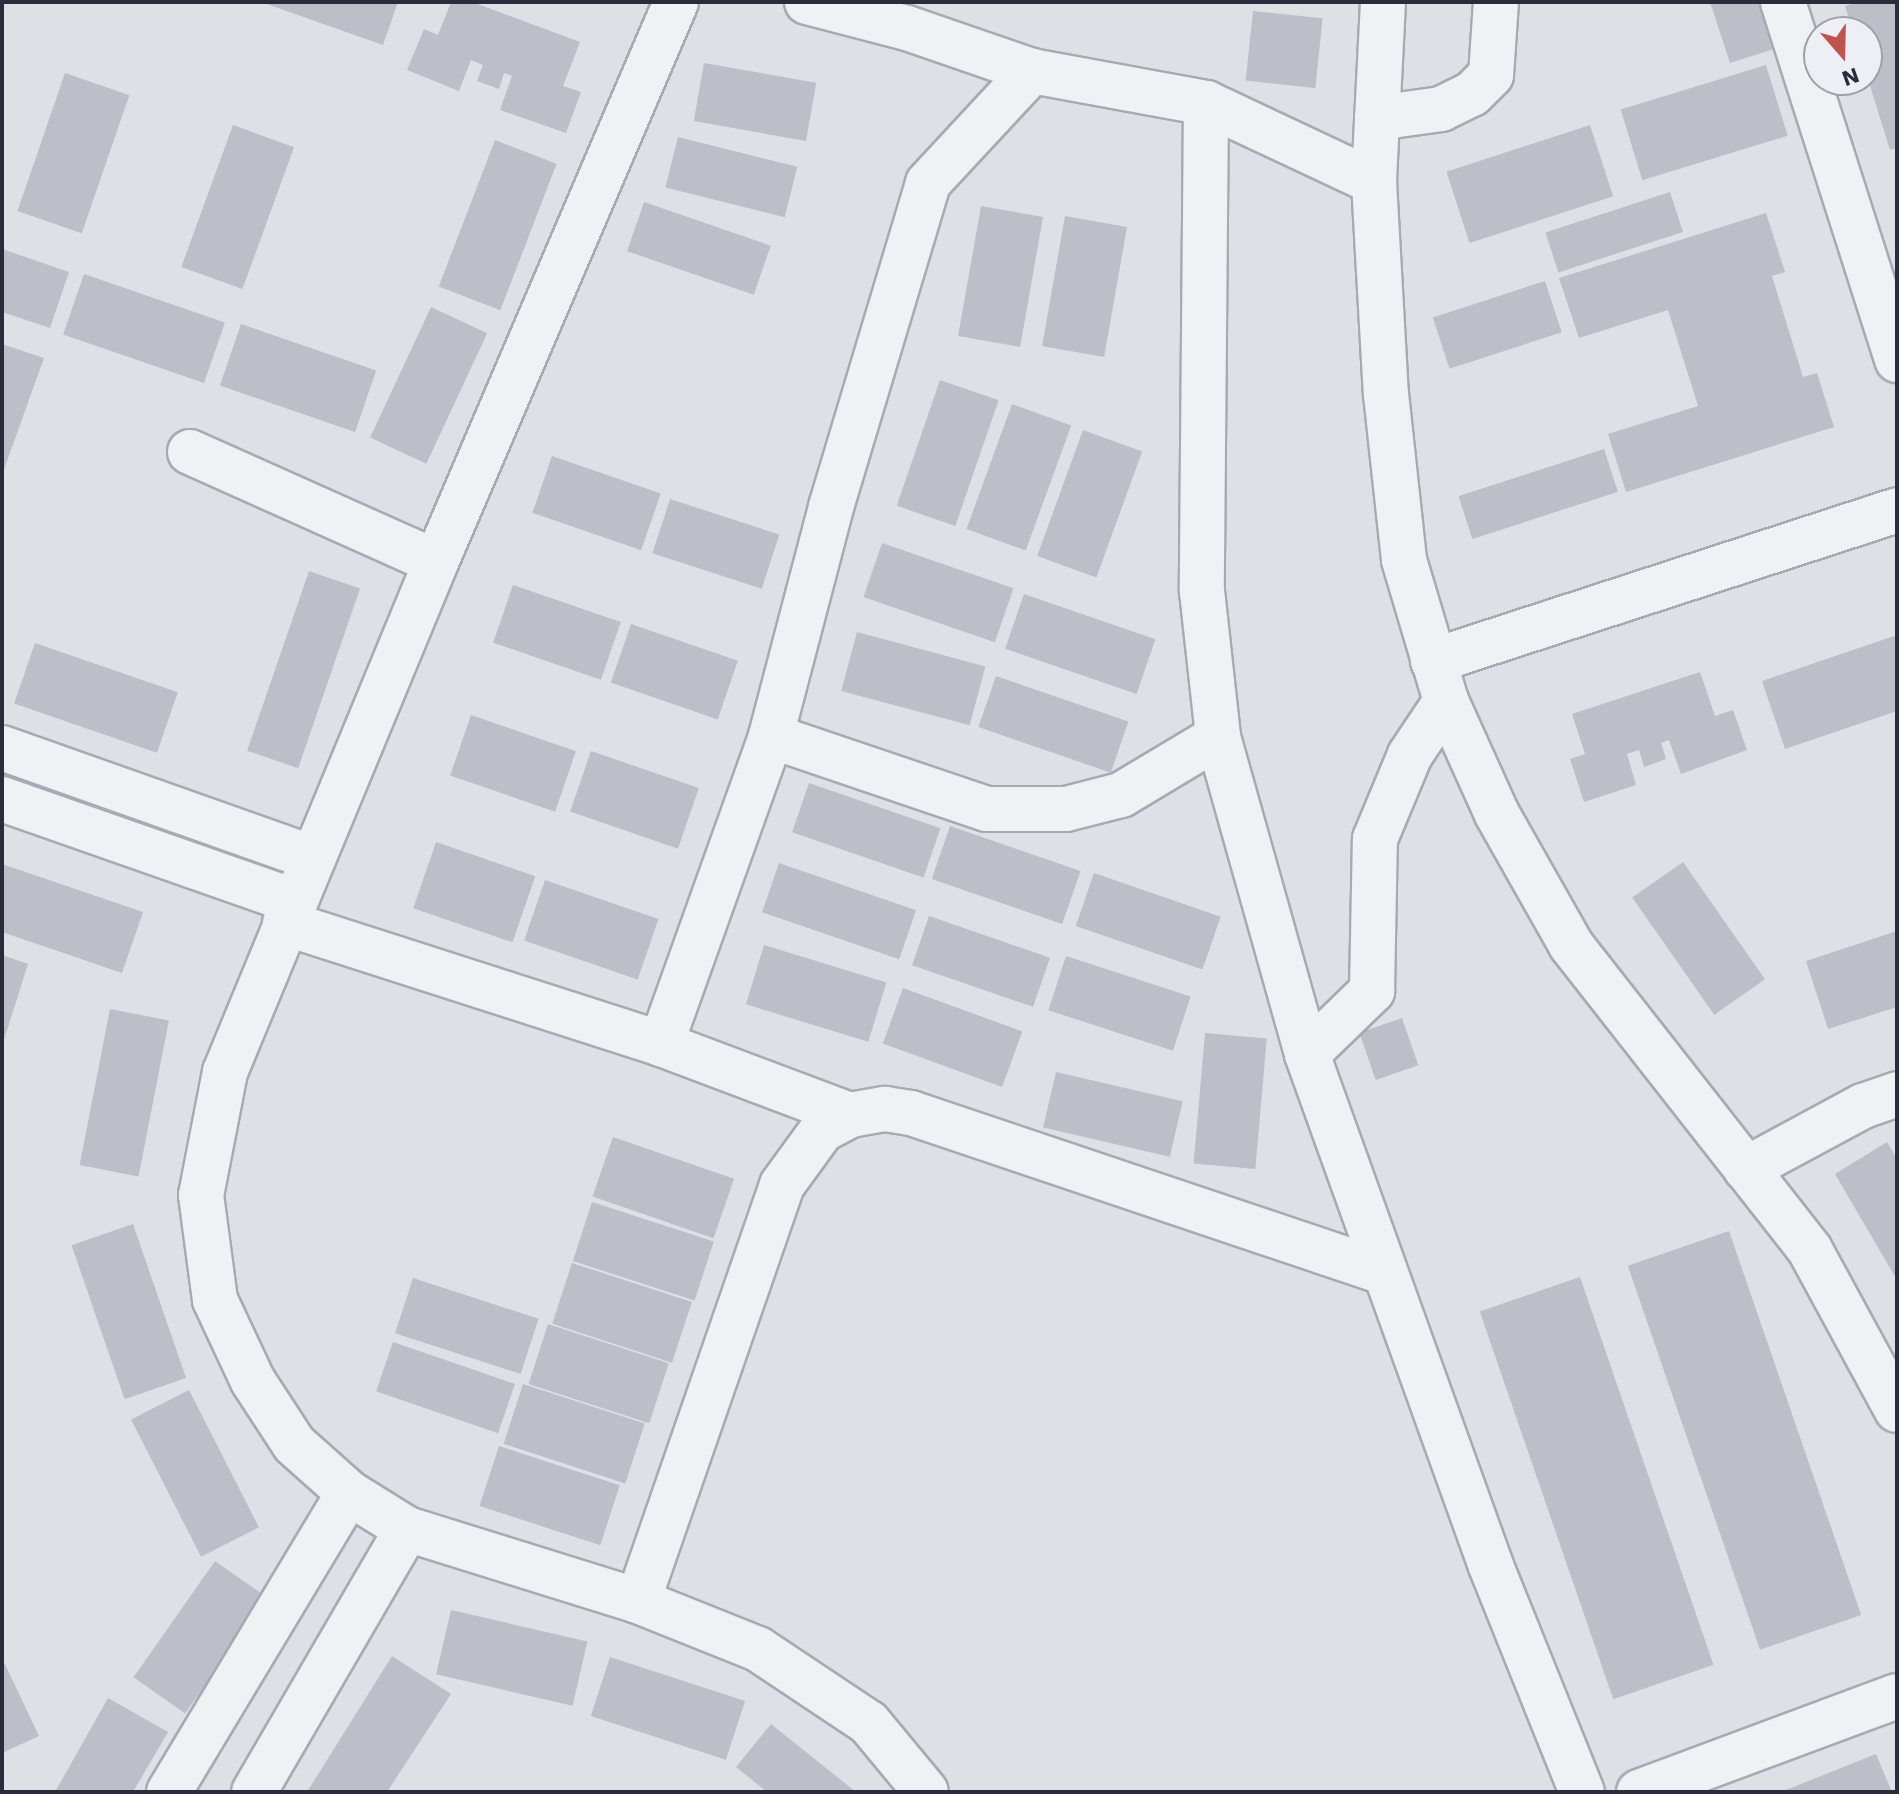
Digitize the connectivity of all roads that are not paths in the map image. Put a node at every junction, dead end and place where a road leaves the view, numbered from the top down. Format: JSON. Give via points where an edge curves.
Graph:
{"nodes":[{"id":1,"x":676,"y":2,"type":"edge"},
{"id":2,"x":807,"y":2,"type":"edge"},
{"id":3,"x":1383,"y":2,"type":"edge"},
{"id":4,"x":1496,"y":2,"type":"edge"},
{"id":5,"x":1783,"y":2,"type":"edge"},
{"id":6,"x":1032,"y":71,"type":"junction"},
{"id":7,"x":1206,"y":103,"type":"junction"},
{"id":8,"x":1377,"y":118,"type":"junction"},
{"id":9,"x":1374,"y":182,"type":"junction"},
{"id":10,"x":1897,"y":360,"type":"edge"},
{"id":11,"x":190,"y":452,"type":"dead end"},
{"id":12,"x":1897,"y":510,"type":"edge"},
{"id":13,"x":436,"y":562,"type":"junction"},
{"id":14,"x":1440,"y":681,"type":"junction"},
{"id":15,"x":771,"y":736,"type":"junction"},
{"id":16,"x":1218,"y":737,"type":"junction"},
{"id":17,"x":2,"y":748,"type":"edge"},
{"id":18,"x":2,"y":799,"type":"edge"},
{"id":19,"x":312,"y":858,"type":"junction"},
{"id":20,"x":290,"y":912,"type":"junction"},
{"id":21,"x":661,"y":1044,"type":"junction"},
{"id":22,"x":1307,"y":1054,"type":"junction"},
{"id":23,"x":1897,"y":1094,"type":"edge"},
{"id":24,"x":850,"y":1115,"type":"junction"},
{"id":25,"x":1746,"y":1169,"type":"junction"},
{"id":26,"x":1383,"y":1272,"type":"junction"},
{"id":27,"x":1897,"y":1410,"type":"edge"},
{"id":28,"x":349,"y":1493,"type":"junction"},
{"id":29,"x":407,"y":1529,"type":"junction"},
{"id":30,"x":638,"y":1601,"type":"junction"},
{"id":31,"x":1897,"y":1696,"type":"edge"},
{"id":32,"x":169,"y":1792,"type":"edge"},
{"id":33,"x":254,"y":1792,"type":"edge"},
{"id":34,"x":926,"y":1792,"type":"edge"},
{"id":35,"x":1582,"y":1792,"type":"edge"},
{"id":36,"x":1639,"y":1792,"type":"edge"}],
"edges":[{"from":1,"to":13,"type":"street","via":[[489,449]]},
{"from":2,"to":6,"type":"street","via":[[907,28]]},
{"from":3,"to":8,"type":"street"},
{"from":4,"to":8,"type":"street","via":[[1491,75],[1472,94],[1441,109]]},
{"from":5,"to":10,"type":"street"},
{"from":6,"to":7,"type":"street"},
{"from":6,"to":15,"type":"street","via":[[928,183],[831,507]]},
{"from":7,"to":9,"type":"street"},
{"from":7,"to":16,"type":"street","via":[[1202,591]]},
{"from":8,"to":9,"type":"street"},
{"from":9,"to":14,"type":"street","via":[[1386,394],[1404,560]]},
{"from":11,"to":13,"type":"street"},
{"from":12,"to":14,"type":"street"},
{"from":13,"to":19,"type":"street"},
{"from":14,"to":22,"type":"street","via":[[1375,839],[1372,991]]},
{"from":14,"to":25,"type":"street","via":[[1497,814],[1571,945]]},
{"from":15,"to":16,"type":"street","via":[[987,809],[1066,809],[1121,795]]},
{"from":15,"to":21,"type":"street"},
{"from":16,"to":22,"type":"street"},
{"from":17,"to":19,"type":"street"},
{"from":18,"to":20,"type":"street"},
{"from":19,"to":20,"type":"street"},
{"from":20,"to":21,"type":"street"},
{"from":20,"to":28,"type":"street","via":[[225,1072],[201,1195],[215,1300],[253,1381],[294,1444]]},
{"from":21,"to":24,"type":"street"},
{"from":22,"to":26,"type":"street"},
{"from":23,"to":25,"type":"street","via":[[1863,1106]]},
{"from":24,"to":26,"type":"street","via":[[885,1109],[911,1113]]},
{"from":24,"to":30,"type":"street","via":[[822,1130],[782,1185]]},
{"from":25,"to":27,"type":"street","via":[[1810,1250]]},
{"from":26,"to":35,"type":"street","via":[[1491,1566]]},
{"from":28,"to":29,"type":"street"},
{"from":28,"to":32,"type":"street"},
{"from":29,"to":30,"type":"street"},
{"from":29,"to":33,"type":"street"},
{"from":30,"to":34,"type":"street","via":[[771,1657],[869,1723]]},
{"from":31,"to":36,"type":"street"}]}
